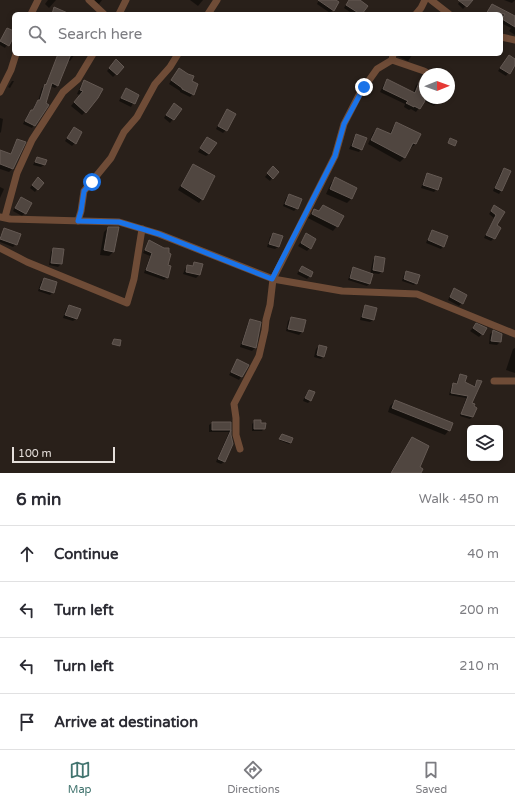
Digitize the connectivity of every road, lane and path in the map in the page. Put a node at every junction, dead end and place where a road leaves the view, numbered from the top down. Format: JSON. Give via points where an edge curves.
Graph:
{"nodes":[{"id":1,"x":38,"y":0,"type":"edge"},
{"id":2,"x":89,"y":0,"type":"edge"},
{"id":3,"x":126,"y":0,"type":"edge"},
{"id":4,"x":217,"y":0,"type":"edge"},
{"id":5,"x":425,"y":0,"type":"edge"},
{"id":6,"x":431,"y":0,"type":"edge"},
{"id":7,"x":32,"y":12,"type":"edge"},
{"id":8,"x":102,"y":12,"type":"edge"},
{"id":9,"x":120,"y":12,"type":"edge"},
{"id":10,"x":209,"y":12,"type":"edge"},
{"id":11,"x":418,"y":12,"type":"edge"},
{"id":12,"x":446,"y":12,"type":"edge"},
{"id":13,"x":503,"y":37,"type":"edge"},
{"id":14,"x":515,"y":40,"type":"edge"},
{"id":15,"x":15,"y":56,"type":"edge"},
{"id":16,"x":92,"y":56,"type":"edge"},
{"id":17,"x":177,"y":56,"type":"edge"},
{"id":18,"x":393,"y":57,"type":"edge"},
{"id":19,"x":419,"y":69,"type":"edge"},
{"id":20,"x":0,"y":92,"type":"edge"},
{"id":21,"x":3,"y":217,"type":"edge"},
{"id":22,"x":78,"y":221,"type":"junction"},
{"id":23,"x":142,"y":229,"type":"junction"},
{"id":24,"x":0,"y":248,"type":"edge"},
{"id":25,"x":272,"y":279,"type":"junction"},
{"id":26,"x":515,"y":334,"type":"edge"},
{"id":27,"x":515,"y":380,"type":"edge"},
{"id":28,"x":494,"y":381,"type":"dead end"},
{"id":29,"x":240,"y":449,"type":"dead end"}],
"edges":[{"from":1,"to":7,"type":"street"},
{"from":2,"to":8,"type":"street"},
{"from":3,"to":9,"type":"street"},
{"from":4,"to":10,"type":"street"},
{"from":5,"to":11,"type":"street"},
{"from":6,"to":12,"type":"street"},
{"from":13,"to":14,"type":"street"},
{"from":15,"to":20,"type":"street"},
{"from":16,"to":21,"type":"street","via":[[78,79],[63,92],[32,140],[17,173]]},
{"from":17,"to":22,"type":"street","via":[[155,84],[137,117],[124,132],[111,158],[84,191]]},
{"from":18,"to":19,"type":"street"},
{"from":18,"to":25,"type":"street","via":[[377,69],[360,93],[344,124],[335,156]]},
{"from":21,"to":22,"type":"street"},
{"from":22,"to":23,"type":"street","via":[[119,222]]},
{"from":23,"to":24,"type":"street","via":[[134,279],[127,303],[27,262]]},
{"from":23,"to":25,"type":"street"},
{"from":25,"to":26,"type":"street","via":[[342,291],[417,294]]},
{"from":25,"to":29,"type":"street","via":[[270,305],[259,356],[234,404],[236,435]]},
{"from":27,"to":28,"type":"street"}]}
